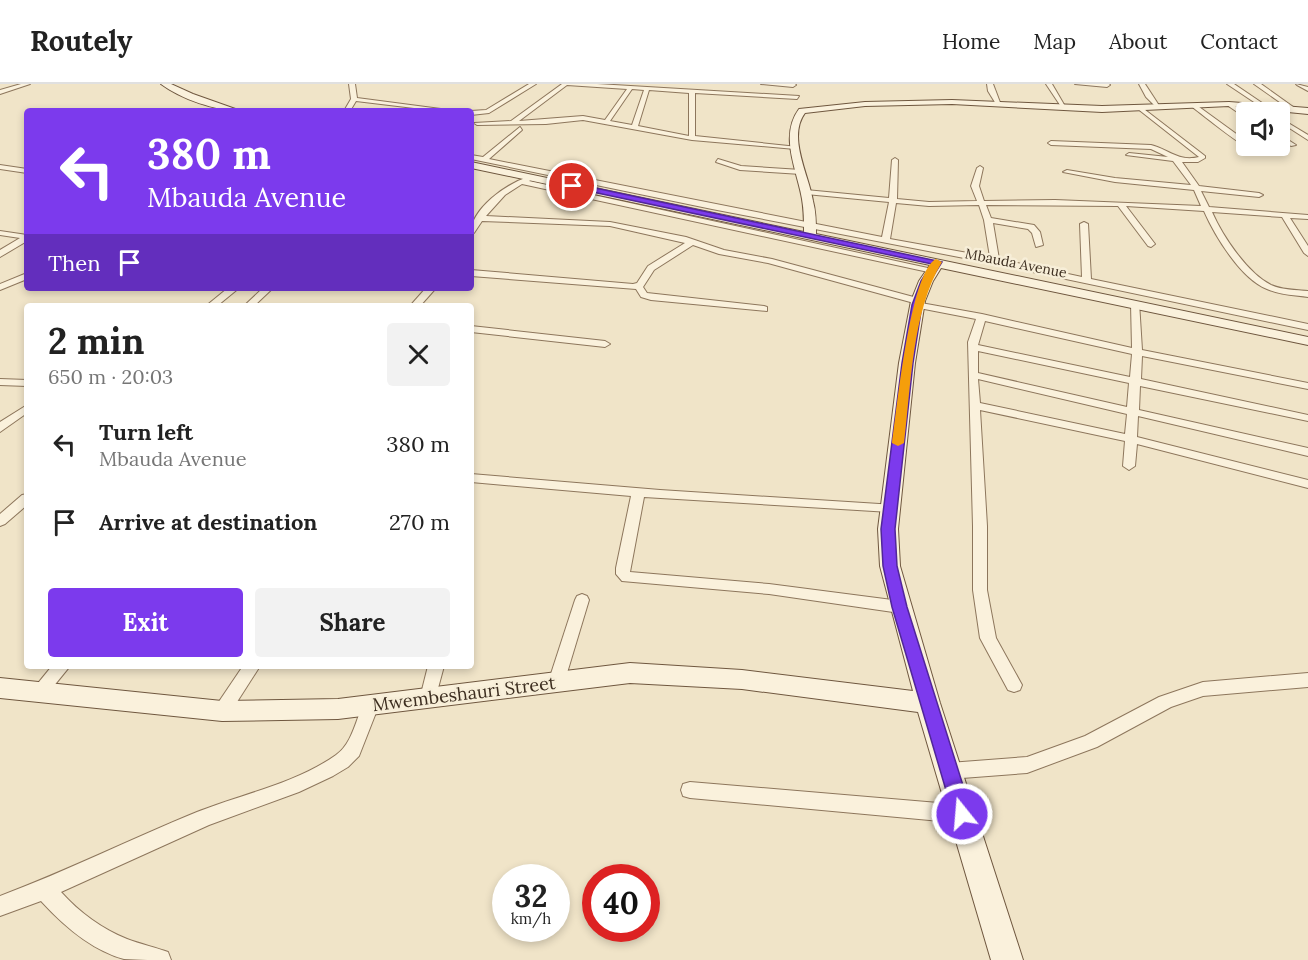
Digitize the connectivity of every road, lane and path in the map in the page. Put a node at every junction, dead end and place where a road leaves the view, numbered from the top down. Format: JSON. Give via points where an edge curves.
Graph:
{"nodes":[{"id":1,"x":27,"y":84,"type":"edge"},
{"id":2,"x":165,"y":84,"type":"edge"},
{"id":3,"x":352,"y":84,"type":"edge"},
{"id":4,"x":533,"y":84,"type":"edge"},
{"id":5,"x":567,"y":84,"type":"edge"},
{"id":6,"x":764,"y":84,"type":"edge"},
{"id":7,"x":793,"y":84,"type":"edge"},
{"id":8,"x":990,"y":84,"type":"edge"},
{"id":9,"x":1049,"y":84,"type":"edge"},
{"id":10,"x":1078,"y":84,"type":"edge"},
{"id":11,"x":1142,"y":84,"type":"edge"},
{"id":12,"x":1230,"y":84,"type":"edge"},
{"id":13,"x":1257,"y":84,"type":"edge"},
{"id":14,"x":1299,"y":84,"type":"edge"},
{"id":15,"x":1107,"y":85,"type":"edge"},
{"id":16,"x":630,"y":88,"type":"junction"},
{"id":17,"x":646,"y":89,"type":"junction"},
{"id":18,"x":1308,"y":89,"type":"edge"},
{"id":19,"x":0,"y":92,"type":"edge"},
{"id":20,"x":692,"y":92,"type":"junction"},
{"id":21,"x":798,"y":97,"type":"junction"},
{"id":22,"x":354,"y":99,"type":"junction"},
{"id":23,"x":1255,"y":102,"type":"edge"},
{"id":24,"x":999,"y":104,"type":"junction"},
{"id":25,"x":1229,"y":104,"type":"junction"},
{"id":26,"x":1193,"y":105,"type":"junction"},
{"id":27,"x":1236,"y":105,"type":"edge"},
{"id":28,"x":1158,"y":106,"type":"junction"},
{"id":29,"x":1064,"y":107,"type":"junction"},
{"id":30,"x":228,"y":108,"type":"edge"},
{"id":31,"x":349,"y":108,"type":"edge"},
{"id":32,"x":428,"y":108,"type":"edge"},
{"id":33,"x":1140,"y":108,"type":"junction"},
{"id":34,"x":1236,"y":109,"type":"edge"},
{"id":35,"x":1293,"y":109,"type":"joint"},
{"id":36,"x":802,"y":111,"type":"junction"},
{"id":37,"x":1308,"y":111,"type":"edge"},
{"id":38,"x":474,"y":113,"type":"edge"},
{"id":39,"x":514,"y":121,"type":"junction"},
{"id":40,"x":607,"y":121,"type":"junction"},
{"id":41,"x":477,"y":123,"type":"dead end"},
{"id":42,"x":635,"y":126,"type":"junction"},
{"id":43,"x":1290,"y":126,"type":"edge"},
{"id":44,"x":520,"y":129,"type":"dead end"},
{"id":45,"x":1236,"y":136,"type":"edge"},
{"id":46,"x":692,"y":138,"type":"junction"},
{"id":47,"x":1308,"y":138,"type":"edge"},
{"id":48,"x":1290,"y":143,"type":"edge"},
{"id":49,"x":1293,"y":145,"type":"dead end"},
{"id":50,"x":1052,"y":146,"type":"dead end"},
{"id":51,"x":795,"y":147,"type":"junction"},
{"id":52,"x":474,"y":158,"type":"edge"},
{"id":53,"x":1175,"y":159,"type":"junction"},
{"id":54,"x":484,"y":160,"type":"junction"},
{"id":55,"x":895,"y":160,"type":"dead end"},
{"id":56,"x":718,"y":161,"type":"dead end"},
{"id":57,"x":20,"y":162,"type":"dead end"},
{"id":58,"x":474,"y":166,"type":"edge"},
{"id":59,"x":2,"y":167,"type":"edge"},
{"id":60,"x":980,"y":168,"type":"dead end"},
{"id":61,"x":24,"y":171,"type":"edge"},
{"id":62,"x":801,"y":172,"type":"junction"},
{"id":63,"x":1068,"y":172,"type":"dead end"},
{"id":64,"x":527,"y":180,"type":"junction"},
{"id":65,"x":1197,"y":187,"type":"junction"},
{"id":66,"x":806,"y":192,"type":"junction"},
{"id":67,"x":1260,"y":195,"type":"dead end"},
{"id":68,"x":893,"y":200,"type":"junction"},
{"id":69,"x":981,"y":204,"type":"junction"},
{"id":70,"x":1120,"y":204,"type":"junction"},
{"id":71,"x":1206,"y":209,"type":"junction"},
{"id":72,"x":475,"y":215,"type":"edge"},
{"id":73,"x":1285,"y":216,"type":"junction"},
{"id":74,"x":1308,"y":217,"type":"edge"},
{"id":75,"x":988,"y":220,"type":"junction"},
{"id":76,"x":1084,"y":224,"type":"dead end"},
{"id":77,"x":810,"y":230,"type":"junction"},
{"id":78,"x":0,"y":233,"type":"edge"},
{"id":79,"x":692,"y":233,"type":"junction"},
{"id":80,"x":24,"y":237,"type":"edge"},
{"id":81,"x":885,"y":239,"type":"junction"},
{"id":82,"x":24,"y":240,"type":"edge"},
{"id":83,"x":1151,"y":244,"type":"dead end"},
{"id":84,"x":1039,"y":245,"type":"dead end"},
{"id":85,"x":1308,"y":253,"type":"edge"},
{"id":86,"x":0,"y":254,"type":"edge"},
{"id":87,"x":995,"y":261,"type":"junction"},
{"id":88,"x":935,"y":266,"type":"junction"},
{"id":89,"x":474,"y":273,"type":"edge"},
{"id":90,"x":24,"y":277,"type":"edge"},
{"id":91,"x":1087,"y":281,"type":"junction"},
{"id":92,"x":638,"y":286,"type":"junction"},
{"id":93,"x":0,"y":287,"type":"edge"},
{"id":94,"x":230,"y":291,"type":"edge"},
{"id":95,"x":265,"y":291,"type":"edge"},
{"id":96,"x":428,"y":291,"type":"edge"},
{"id":97,"x":1308,"y":294,"type":"edge"},
{"id":98,"x":215,"y":303,"type":"edge"},
{"id":99,"x":252,"y":303,"type":"edge"},
{"id":100,"x":418,"y":303,"type":"edge"},
{"id":101,"x":918,"y":303,"type":"junction"},
{"id":102,"x":1136,"y":304,"type":"junction"},
{"id":103,"x":764,"y":309,"type":"dead end"},
{"id":104,"x":982,"y":317,"type":"junction"},
{"id":105,"x":1308,"y":327,"type":"edge"},
{"id":106,"x":474,"y":329,"type":"edge"},
{"id":107,"x":1308,"y":341,"type":"edge"},
{"id":108,"x":605,"y":344,"type":"dead end"},
{"id":109,"x":973,"y":347,"type":"junction"},
{"id":110,"x":1137,"y":352,"type":"junction"},
{"id":111,"x":973,"y":375,"type":"junction"},
{"id":112,"x":1134,"y":381,"type":"junction"},
{"id":113,"x":0,"y":382,"type":"edge"},
{"id":114,"x":24,"y":383,"type":"edge"},
{"id":115,"x":1308,"y":386,"type":"edge"},
{"id":116,"x":974,"y":405,"type":"junction"},
{"id":117,"x":24,"y":410,"type":"edge"},
{"id":118,"x":1132,"y":412,"type":"junction"},
{"id":119,"x":1308,"y":418,"type":"edge"},
{"id":120,"x":0,"y":428,"type":"edge"},
{"id":121,"x":1131,"y":439,"type":"junction"},
{"id":122,"x":1308,"y":452,"type":"edge"},
{"id":123,"x":1129,"y":466,"type":"dead end"},
{"id":124,"x":474,"y":478,"type":"edge"},
{"id":125,"x":1308,"y":484,"type":"edge"},
{"id":126,"x":638,"y":493,"type":"junction"},
{"id":127,"x":24,"y":501,"type":"edge"},
{"id":128,"x":890,"y":508,"type":"junction"},
{"id":129,"x":0,"y":521,"type":"edge"},
{"id":130,"x":582,"y":600,"type":"dead end"},
{"id":131,"x":900,"y":607,"type":"junction"},
{"id":132,"x":59,"y":669,"type":"edge"},
{"id":133,"x":250,"y":669,"type":"edge"},
{"id":134,"x":435,"y":669,"type":"edge"},
{"id":135,"x":1308,"y":680,"type":"edge"},
{"id":136,"x":556,"y":683,"type":"junction"},
{"id":137,"x":1014,"y":685,"type":"dead end"},
{"id":138,"x":0,"y":688,"type":"edge"},
{"id":139,"x":38,"y":693,"type":"junction"},
{"id":140,"x":428,"y":698,"type":"junction"},
{"id":141,"x":928,"y":703,"type":"junction"},
{"id":142,"x":371,"y":705,"type":"junction"},
{"id":143,"x":222,"y":711,"type":"junction"},
{"id":144,"x":949,"y":771,"type":"junction"},
{"id":145,"x":690,"y":790,"type":"dead end"},
{"id":146,"x":962,"y":814,"type":"junction"},
{"id":147,"x":45,"y":890,"type":"junction"},
{"id":148,"x":0,"y":906,"type":"edge"},
{"id":149,"x":160,"y":960,"type":"edge"},
{"id":150,"x":1007,"y":960,"type":"edge"}],
"edges":[{"from":1,"to":19,"type":"street"},
{"from":2,"to":30,"type":"street"},
{"from":3,"to":22,"type":"street"},
{"from":4,"to":38,"type":"street","via":[[488,112]]},
{"from":5,"to":16,"type":"street"},
{"from":5,"to":39,"type":"street"},
{"from":6,"to":7,"type":"street"},
{"from":7,"to":21,"type":"street"},
{"from":8,"to":24,"type":"street"},
{"from":9,"to":29,"type":"street"},
{"from":10,"to":15,"type":"street"},
{"from":11,"to":28,"type":"street"},
{"from":12,"to":23,"type":"street"},
{"from":13,"to":35,"type":"street"},
{"from":14,"to":18,"type":"street"},
{"from":16,"to":17,"type":"street"},
{"from":16,"to":40,"type":"street"},
{"from":17,"to":20,"type":"street"},
{"from":17,"to":42,"type":"street"},
{"from":20,"to":21,"type":"street"},
{"from":20,"to":46,"type":"street"},
{"from":21,"to":36,"type":"street"},
{"from":22,"to":31,"type":"street"},
{"from":22,"to":32,"type":"street"},
{"from":24,"to":29,"type":"street"},
{"from":24,"to":36,"type":"street","via":[[884,103]]},
{"from":25,"to":26,"type":"street"},
{"from":25,"to":27,"type":"street"},
{"from":25,"to":34,"type":"street"},
{"from":26,"to":28,"type":"street"},
{"from":26,"to":45,"type":"street"},
{"from":28,"to":33,"type":"street"},
{"from":29,"to":33,"type":"street"},
{"from":33,"to":53,"type":"street","via":[[1203,157]]},
{"from":35,"to":37,"type":"street"},
{"from":36,"to":51,"type":"street","via":[[793,125]]},
{"from":39,"to":40,"type":"street"},
{"from":39,"to":41,"type":"street"},
{"from":40,"to":42,"type":"street"},
{"from":42,"to":46,"type":"street"},
{"from":43,"to":47,"type":"street"},
{"from":44,"to":54,"type":"street"},
{"from":46,"to":51,"type":"street"},
{"from":48,"to":49,"type":"street"},
{"from":50,"to":53,"type":"street","via":[[1156,148]]},
{"from":51,"to":62,"type":"street"},
{"from":52,"to":54,"type":"street"},
{"from":53,"to":65,"type":"street"},
{"from":54,"to":77,"type":"street"},
{"from":55,"to":68,"type":"street"},
{"from":56,"to":62,"type":"street","via":[[740,168]]},
{"from":57,"to":59,"type":"street"},
{"from":58,"to":64,"type":"street","name":"Mbauda Avenue"},
{"from":59,"to":61,"type":"street"},
{"from":60,"to":69,"type":"street","via":[[975,186]]},
{"from":62,"to":66,"type":"street"},
{"from":63,"to":65,"type":"street","via":[[1122,182]]},
{"from":64,"to":72,"type":"street"},
{"from":64,"to":77,"type":"street","name":"Mbauda Avenue"},
{"from":64,"to":79,"type":"street"},
{"from":65,"to":67,"type":"street"},
{"from":65,"to":71,"type":"street"},
{"from":66,"to":68,"type":"street"},
{"from":66,"to":77,"type":"street"},
{"from":68,"to":69,"type":"street"},
{"from":68,"to":81,"type":"street"},
{"from":69,"to":70,"type":"street"},
{"from":69,"to":75,"type":"street"},
{"from":70,"to":71,"type":"street"},
{"from":70,"to":83,"type":"street"},
{"from":71,"to":73,"type":"street"},
{"from":71,"to":97,"type":"street","via":[[1222,238],[1263,284]]},
{"from":72,"to":79,"type":"street"},
{"from":73,"to":74,"type":"street"},
{"from":73,"to":85,"type":"street"},
{"from":75,"to":84,"type":"street","via":[[1031,227]]},
{"from":75,"to":87,"type":"street"},
{"from":76,"to":91,"type":"street"},
{"from":77,"to":81,"type":"street"},
{"from":77,"to":88,"type":"street","name":"Mbauda Avenue"},
{"from":78,"to":80,"type":"street"},
{"from":79,"to":88,"type":"street"},
{"from":79,"to":92,"type":"street","via":[[651,268]]},
{"from":79,"to":101,"type":"street","via":[[722,252],[769,261]]},
{"from":81,"to":87,"type":"street"},
{"from":82,"to":86,"type":"street"},
{"from":87,"to":91,"type":"street"},
{"from":88,"to":101,"type":"street"},
{"from":88,"to":102,"type":"street","name":"Mbauda Avenue"},
{"from":89,"to":92,"type":"street"},
{"from":90,"to":93,"type":"street"},
{"from":91,"to":105,"type":"street"},
{"from":92,"to":103,"type":"street","via":[[651,297]]},
{"from":94,"to":98,"type":"street"},
{"from":95,"to":99,"type":"street"},
{"from":96,"to":100,"type":"street"},
{"from":101,"to":104,"type":"street"},
{"from":101,"to":128,"type":"street"},
{"from":102,"to":107,"type":"street","name":"Mbauda Avenue"},
{"from":102,"to":110,"type":"street"},
{"from":104,"to":109,"type":"street"},
{"from":104,"to":110,"type":"street"},
{"from":106,"to":108,"type":"street"},
{"from":109,"to":111,"type":"street"},
{"from":109,"to":112,"type":"street"},
{"from":110,"to":112,"type":"street"},
{"from":110,"to":115,"type":"street"},
{"from":111,"to":116,"type":"street"},
{"from":111,"to":118,"type":"street"},
{"from":112,"to":118,"type":"street"},
{"from":112,"to":119,"type":"street"},
{"from":113,"to":114,"type":"street"},
{"from":116,"to":121,"type":"street"},
{"from":116,"to":137,"type":"street","via":[[980,590],[988,638]]},
{"from":117,"to":120,"type":"street"},
{"from":118,"to":121,"type":"street"},
{"from":118,"to":122,"type":"street"},
{"from":121,"to":123,"type":"street"},
{"from":121,"to":125,"type":"street"},
{"from":124,"to":126,"type":"street"},
{"from":126,"to":128,"type":"street"},
{"from":126,"to":131,"type":"street","via":[[623,568],[627,577],[769,589]]},
{"from":127,"to":129,"type":"street"},
{"from":128,"to":131,"type":"street","via":[[890,566]]},
{"from":130,"to":136,"type":"street"},
{"from":131,"to":141,"type":"street"},
{"from":132,"to":139,"type":"street"},
{"from":133,"to":143,"type":"street"},
{"from":134,"to":140,"type":"street"},
{"from":135,"to":144,"type":"street","via":[[1203,689],[1164,702],[1091,742],[1026,765]]},
{"from":136,"to":140,"type":"street","name":"Mwembeshauri Street"},
{"from":136,"to":141,"type":"street","name":"Mwembeshauri Street","via":[[662,674],[728,678]]},
{"from":138,"to":139,"type":"street","name":"Mwembeshauri Street"},
{"from":139,"to":143,"type":"street","name":"Mwembeshauri Street"},
{"from":140,"to":142,"type":"street","name":"Mwembeshauri Street"},
{"from":141,"to":144,"type":"street"},
{"from":142,"to":143,"type":"street","name":"Mwembeshauri Street"},
{"from":142,"to":147,"type":"street","via":[[344,760],[313,777],[202,819]]},
{"from":144,"to":146,"type":"street"},
{"from":145,"to":146,"type":"street"},
{"from":146,"to":150,"type":"street"},
{"from":147,"to":148,"type":"street"},
{"from":147,"to":149,"type":"street","via":[[65,914],[104,941]]}]}
